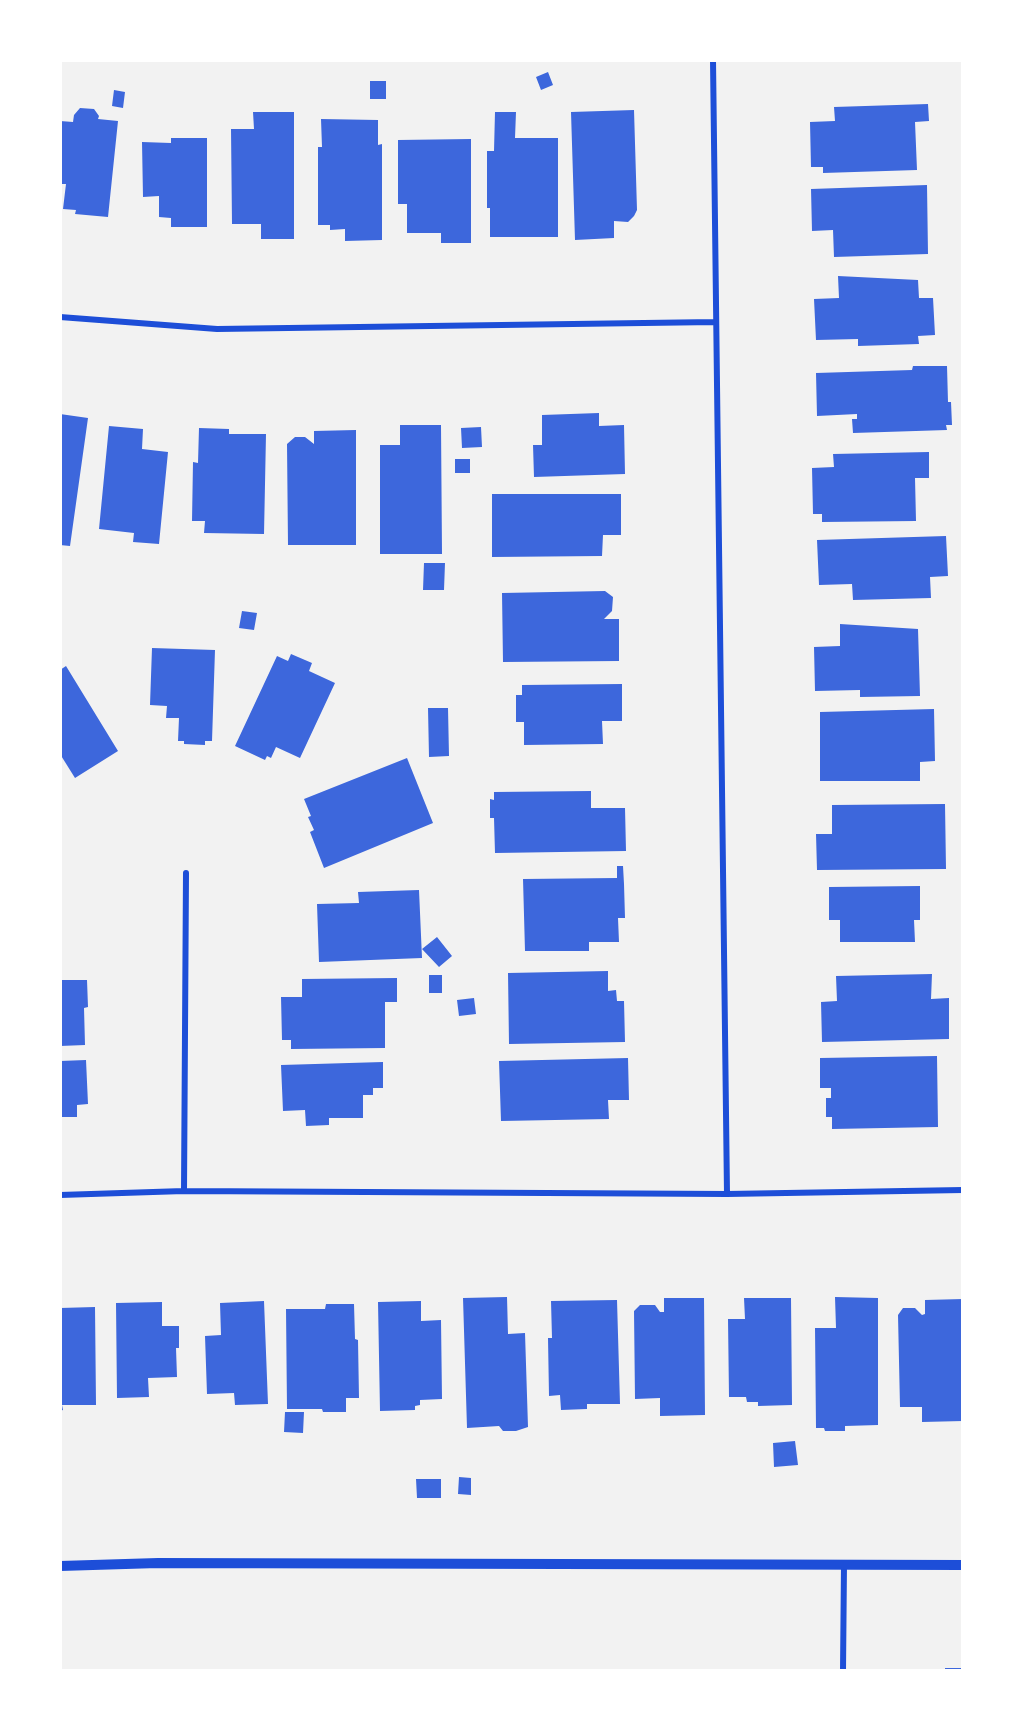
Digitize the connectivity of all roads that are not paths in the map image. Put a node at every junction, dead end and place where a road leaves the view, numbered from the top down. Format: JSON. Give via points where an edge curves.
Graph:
{"nodes":[{"id":1,"x":713,"y":60,"type":"edge"},
{"id":2,"x":60,"y":317,"type":"edge"},
{"id":3,"x":715,"y":322,"type":"junction"},
{"id":4,"x":186,"y":873,"type":"dead end"},
{"id":5,"x":963,"y":1190,"type":"edge"},
{"id":6,"x":184,"y":1191,"type":"junction"},
{"id":7,"x":727,"y":1194,"type":"junction"},
{"id":8,"x":60,"y":1195,"type":"edge"},
{"id":9,"x":844,"y":1563,"type":"junction"},
{"id":10,"x":963,"y":1564,"type":"edge"},
{"id":11,"x":60,"y":1566,"type":"edge"},
{"id":12,"x":843,"y":1671,"type":"edge"}],
"edges":[{"from":1,"to":3,"type":"street"},
{"from":2,"to":3,"type":"street","via":[[217,329]]},
{"from":3,"to":7,"type":"street"},
{"from":4,"to":6,"type":"street"},
{"from":5,"to":7,"type":"street"},
{"from":6,"to":7,"type":"street"},
{"from":6,"to":8,"type":"street"},
{"from":9,"to":10,"type":"street"},
{"from":9,"to":11,"type":"street"},
{"from":9,"to":12,"type":"street"}]}
